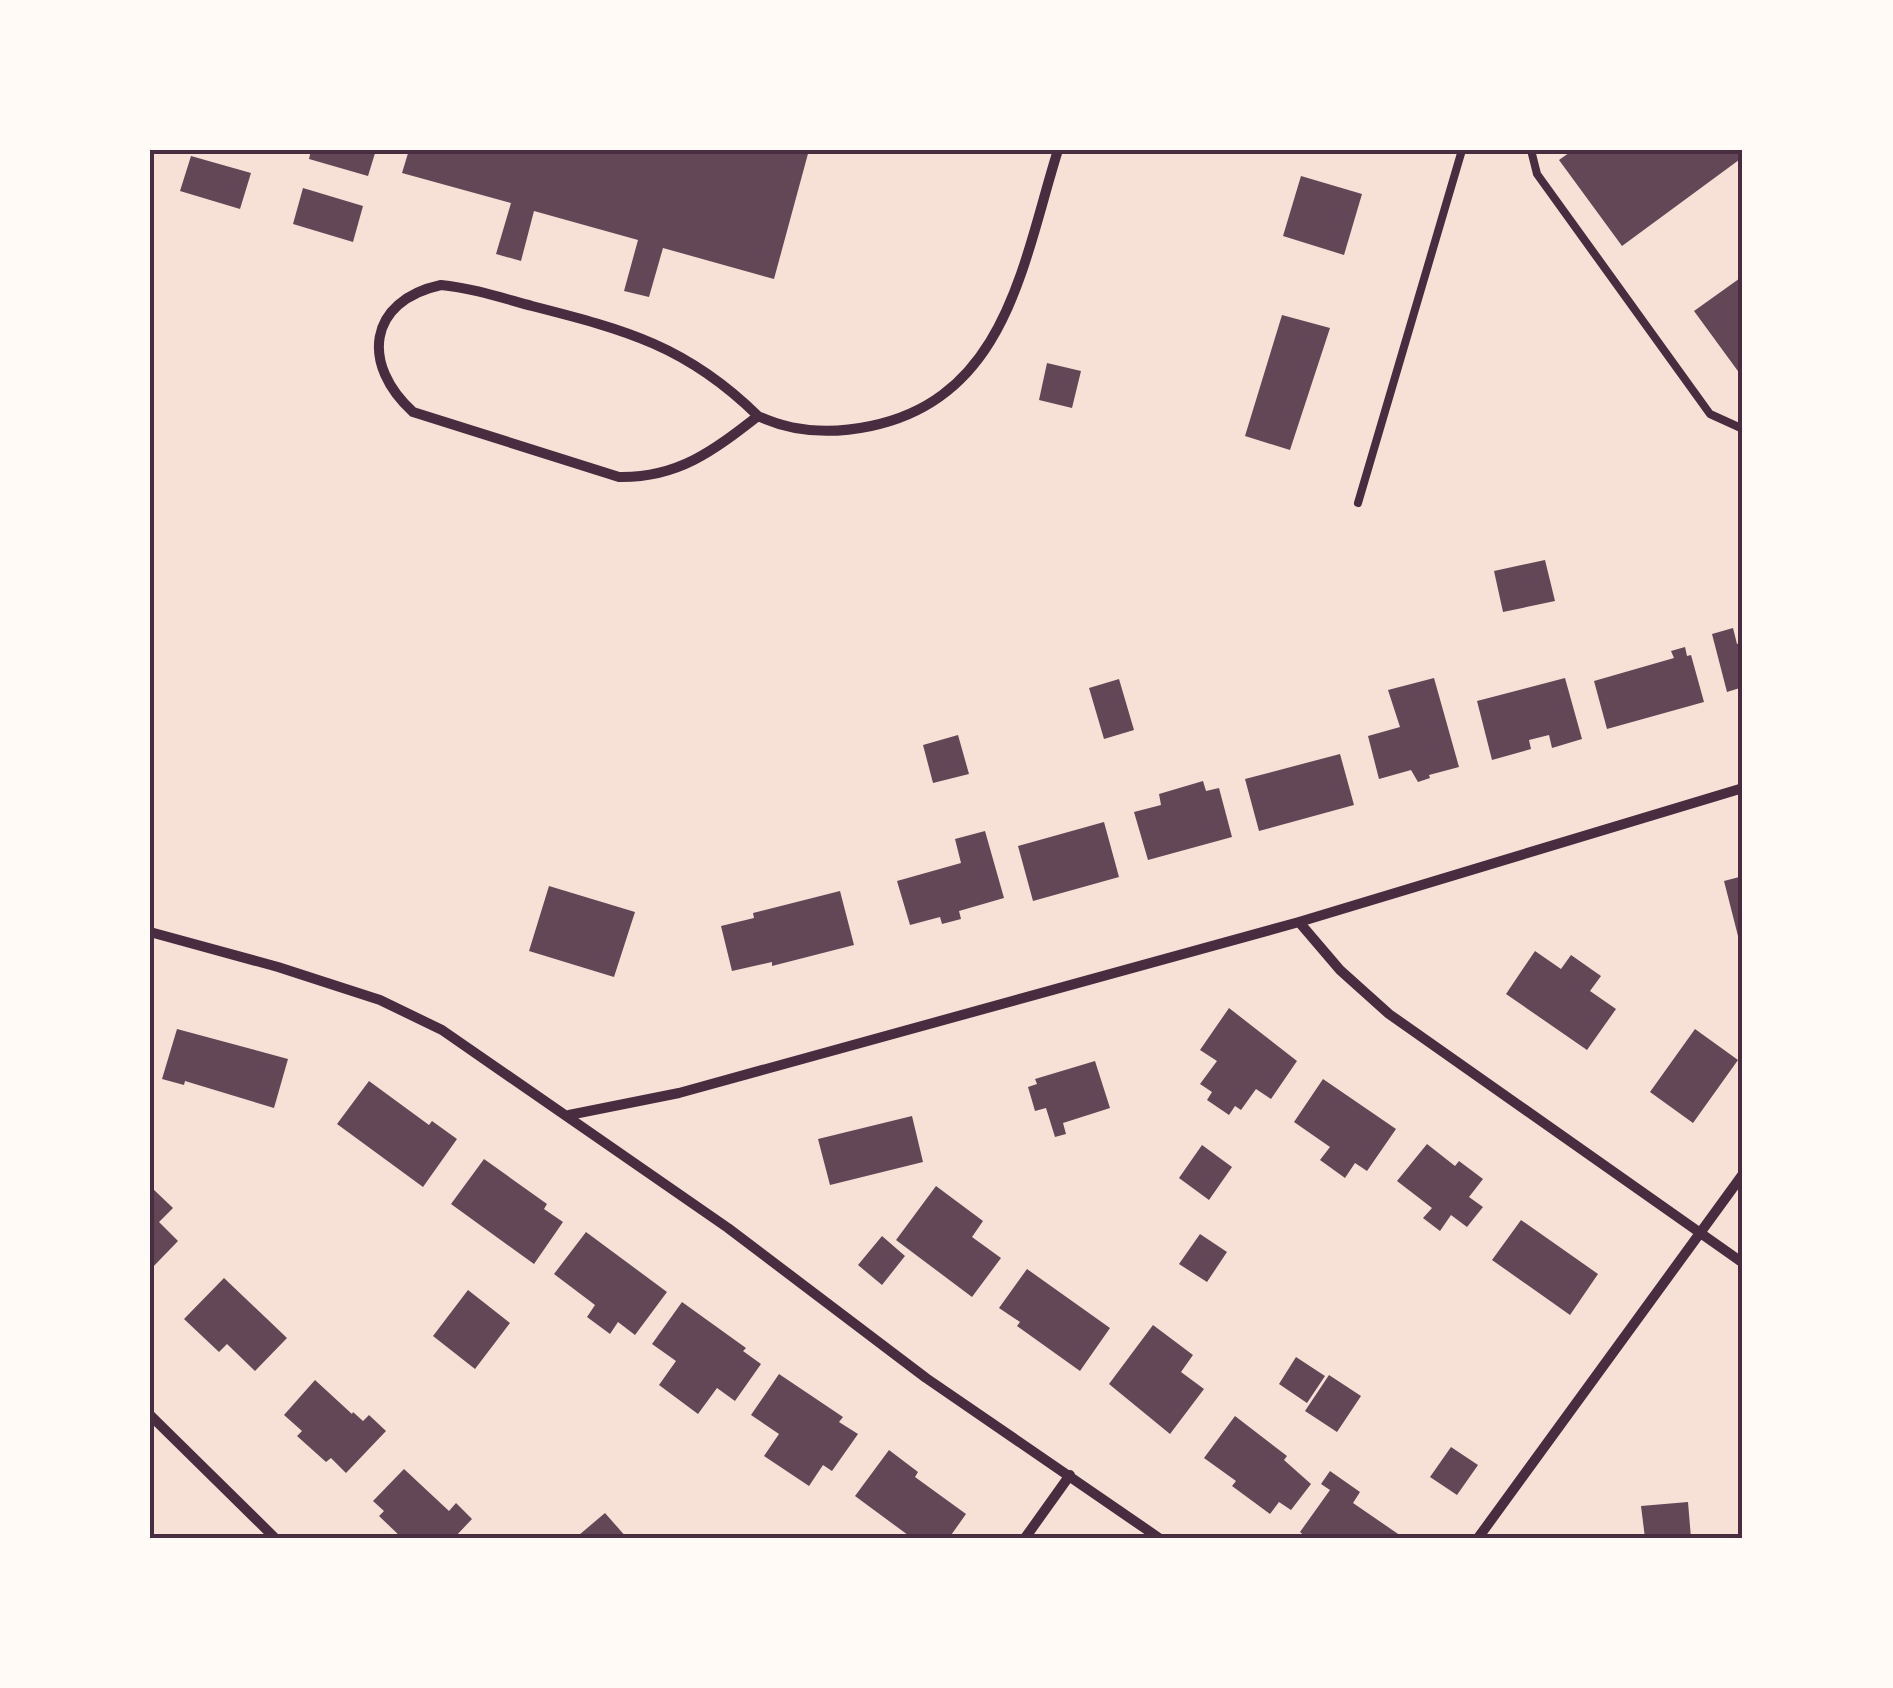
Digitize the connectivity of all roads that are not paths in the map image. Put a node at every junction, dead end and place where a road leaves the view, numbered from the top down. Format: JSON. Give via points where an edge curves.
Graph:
{"nodes":[{"id":1,"x":1058,"y":150,"type":"edge"},
{"id":2,"x":1462,"y":150,"type":"edge"},
{"id":3,"x":1531,"y":150,"type":"edge"},
{"id":4,"x":758,"y":416,"type":"junction"},
{"id":5,"x":1743,"y":429,"type":"edge"},
{"id":6,"x":1358,"y":503,"type":"dead end"},
{"id":7,"x":1743,"y":788,"type":"edge"},
{"id":8,"x":1299,"y":922,"type":"junction"},
{"id":9,"x":150,"y":932,"type":"edge"},
{"id":10,"x":569,"y":1115,"type":"junction"},
{"id":11,"x":1743,"y":1174,"type":"edge"},
{"id":12,"x":1701,"y":1232,"type":"junction"},
{"id":13,"x":1743,"y":1263,"type":"edge"},
{"id":14,"x":150,"y":1415,"type":"edge"},
{"id":15,"x":1070,"y":1475,"type":"junction"},
{"id":16,"x":275,"y":1538,"type":"edge"},
{"id":17,"x":1025,"y":1538,"type":"edge"},
{"id":18,"x":1159,"y":1538,"type":"edge"},
{"id":19,"x":1478,"y":1538,"type":"edge"}],
"edges":[{"from":1,"to":4,"type":"street","via":[[1007,314],[958,384],[900,418],[847,431],[778,426]]},
{"from":2,"to":6,"type":"lane"},
{"from":3,"to":5,"type":"lane","via":[[1537,174],[1710,414]]},
{"from":4,"to":4,"type":"street","via":[[672,350],[620,328],[455,286],[418,290],[398,302],[379,339],[381,369],[413,412],[619,476],[670,472]]},
{"from":7,"to":8,"type":"street"},
{"from":8,"to":10,"type":"street","via":[[679,1093]]},
{"from":8,"to":12,"type":"street","via":[[1389,1014]]},
{"from":9,"to":10,"type":"street","via":[[380,1000],[442,1030]]},
{"from":10,"to":15,"type":"street","via":[[926,1378]]},
{"from":11,"to":12,"type":"street"},
{"from":12,"to":13,"type":"street"},
{"from":12,"to":19,"type":"street"},
{"from":14,"to":16,"type":"street"},
{"from":15,"to":17,"type":"street"},
{"from":15,"to":18,"type":"street"}]}
